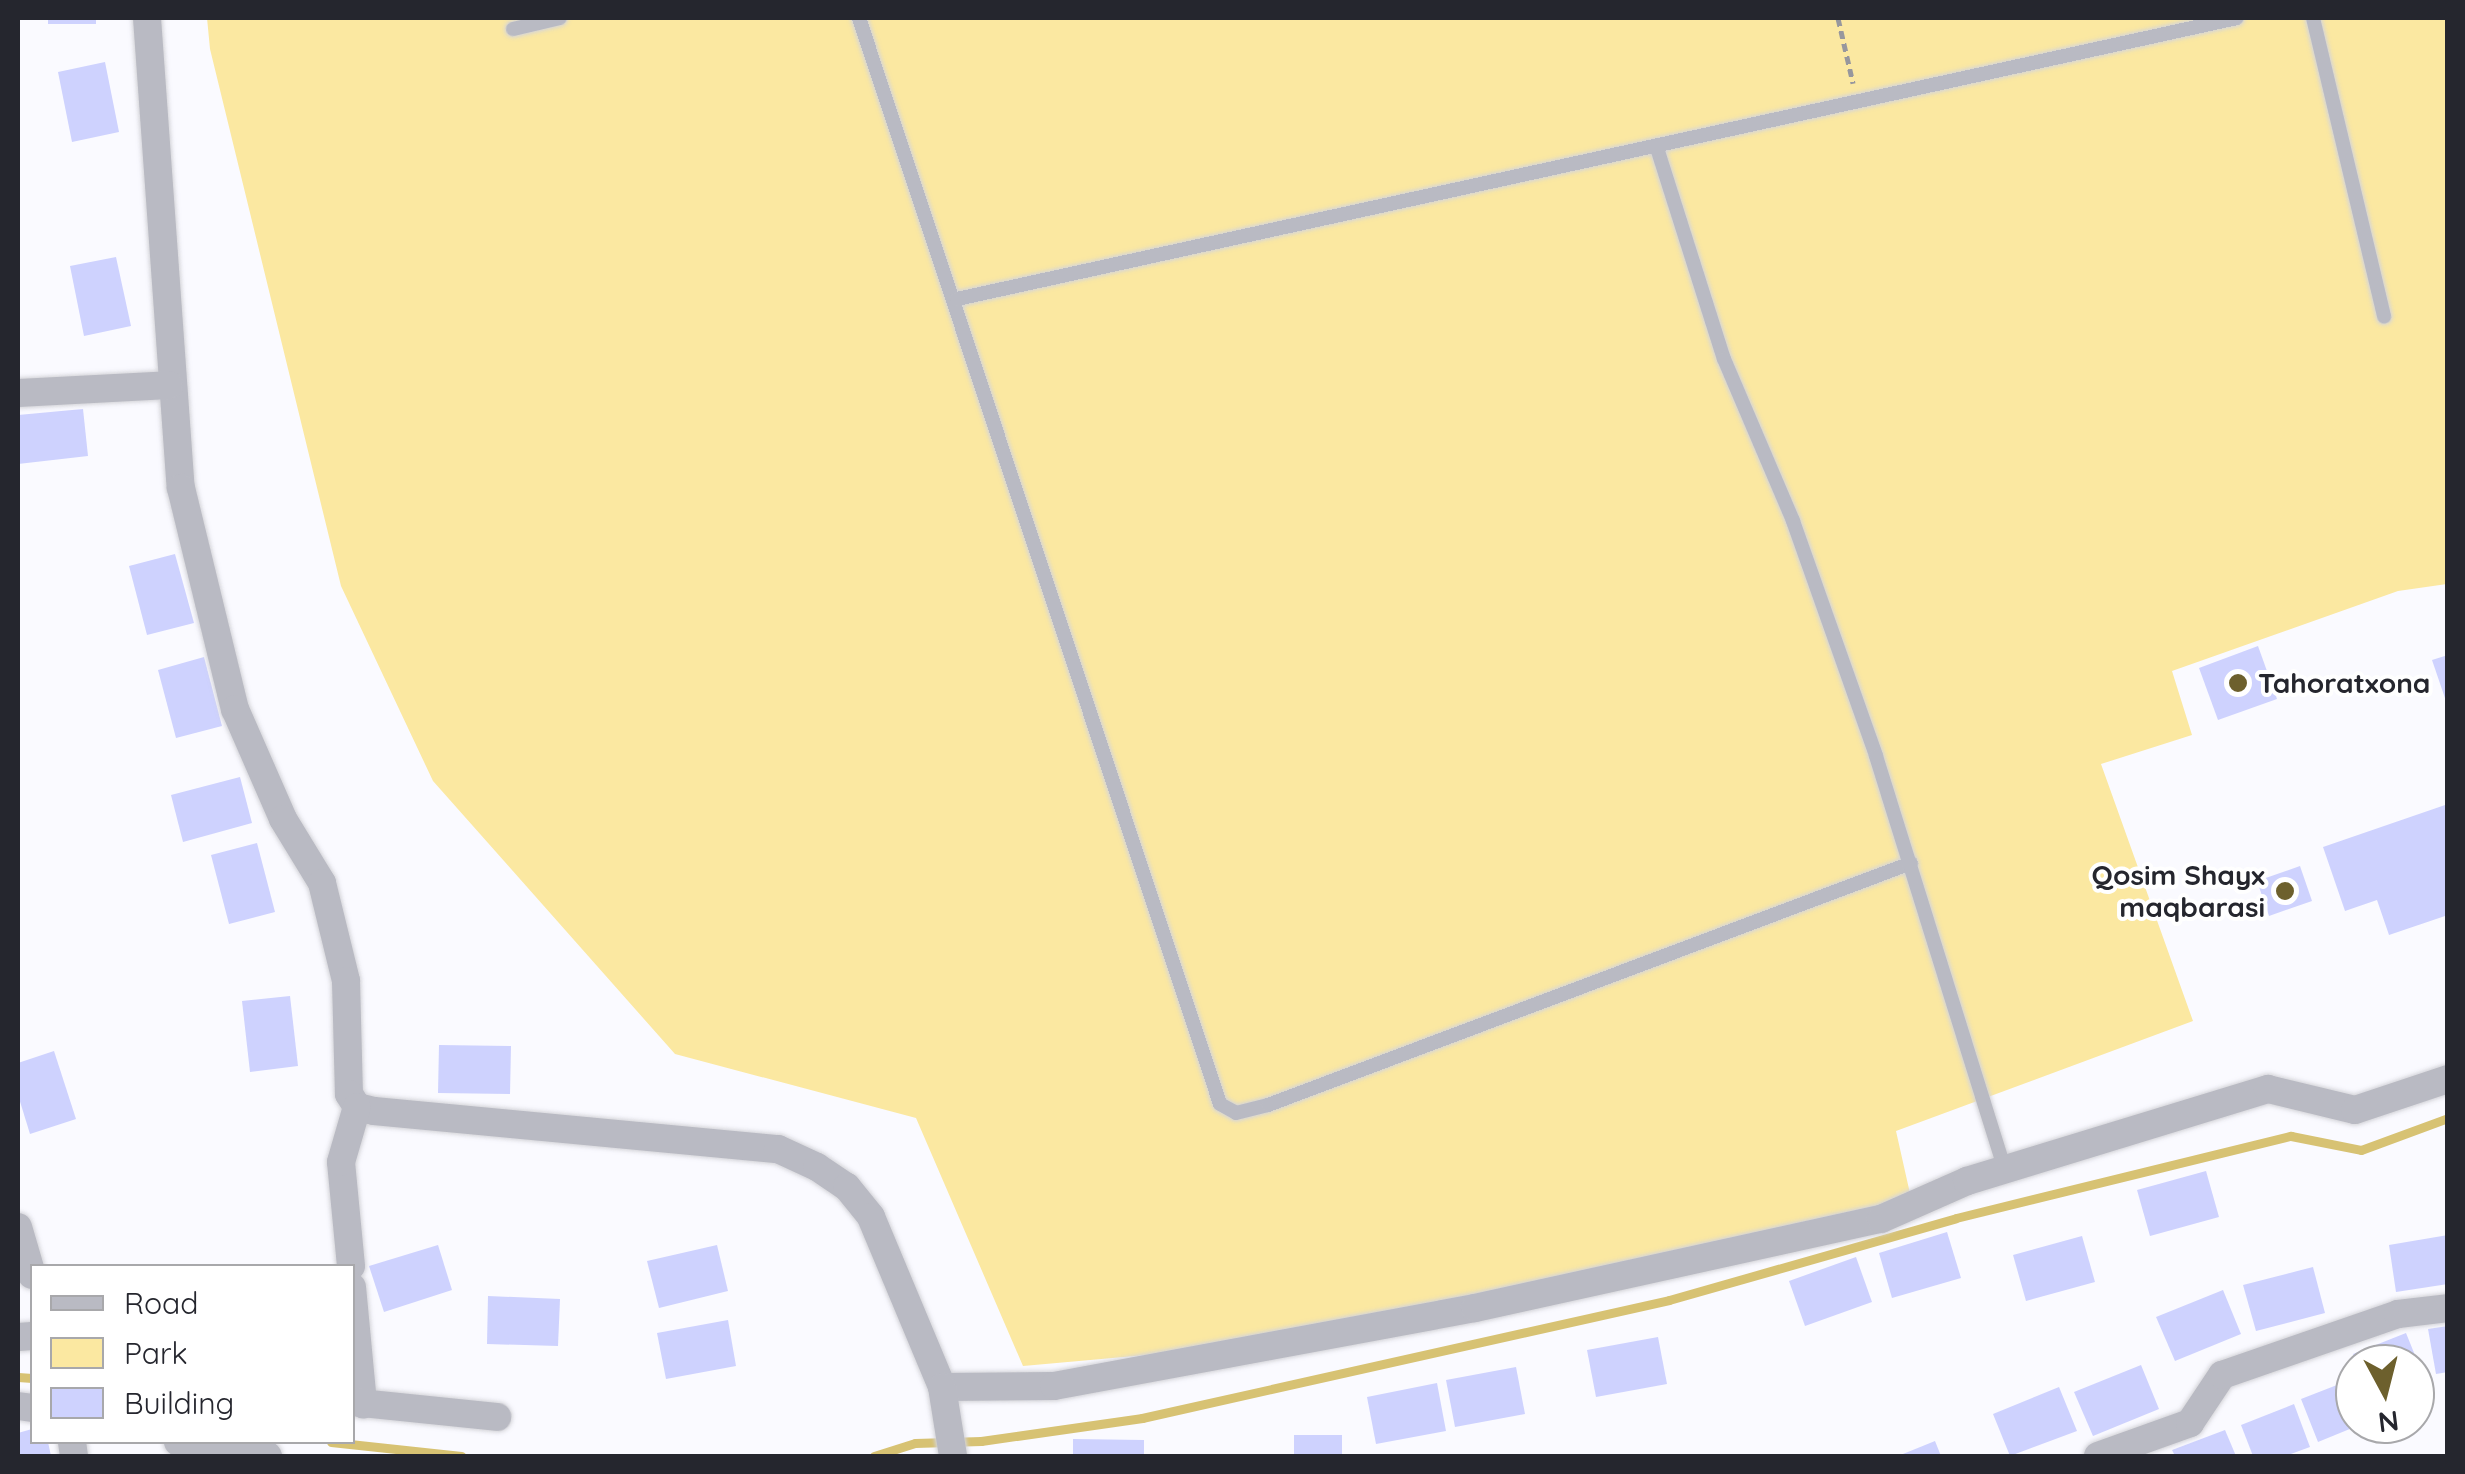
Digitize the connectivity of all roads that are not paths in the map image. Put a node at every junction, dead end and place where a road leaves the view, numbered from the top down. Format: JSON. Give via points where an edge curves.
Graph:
{"nodes":[{"id":1,"x":146,"y":18,"type":"edge"},
{"id":2,"x":560,"y":18,"type":"edge"},
{"id":3,"x":859,"y":18,"type":"edge"},
{"id":4,"x":2237,"y":18,"type":"edge"},
{"id":5,"x":2312,"y":18,"type":"edge"},
{"id":6,"x":513,"y":30,"type":"dead end"},
{"id":7,"x":1657,"y":148,"type":"junction"},
{"id":8,"x":957,"y":299,"type":"junction"},
{"id":9,"x":2384,"y":317,"type":"dead end"},
{"id":10,"x":169,"y":385,"type":"junction"},
{"id":11,"x":18,"y":394,"type":"edge"},
{"id":12,"x":1911,"y":864,"type":"junction"},
{"id":13,"x":2448,"y":1079,"type":"edge"},
{"id":14,"x":357,"y":1107,"type":"junction"},
{"id":15,"x":2005,"y":1169,"type":"junction"},
{"id":16,"x":18,"y":1226,"type":"edge"},
{"id":17,"x":350,"y":1264,"type":"edge"},
{"id":18,"x":30,"y":1268,"type":"edge"},
{"id":19,"x":2448,"y":1308,"type":"edge"},
{"id":20,"x":355,"y":1345,"type":"edge"},
{"id":21,"x":942,"y":1386,"type":"junction"},
{"id":22,"x":358,"y":1403,"type":"edge"},
{"id":23,"x":497,"y":1417,"type":"dead end"},
{"id":24,"x":191,"y":1444,"type":"edge"},
{"id":25,"x":268,"y":1456,"type":"edge"},
{"id":26,"x":953,"y":1456,"type":"edge"},
{"id":27,"x":2098,"y":1456,"type":"edge"}],
"edges":[{"from":1,"to":10,"type":"street"},
{"from":2,"to":6,"type":"lane"},
{"from":3,"to":8,"type":"lane"},
{"from":4,"to":7,"type":"lane"},
{"from":5,"to":9,"type":"lane"},
{"from":7,"to":8,"type":"lane"},
{"from":7,"to":12,"type":"lane","via":[[1724,359],[1793,520]]},
{"from":8,"to":12,"type":"lane","via":[[1220,1104],[1236,1113],[1268,1105]]},
{"from":10,"to":11,"type":"street"},
{"from":10,"to":14,"type":"street","via":[[181,488],[235,710],[283,819],[322,882],[346,981],[349,1094]]},
{"from":12,"to":15,"type":"lane"},
{"from":13,"to":15,"type":"street","via":[[2355,1110],[2268,1089]]},
{"from":14,"to":17,"type":"street","via":[[341,1162]]},
{"from":14,"to":21,"type":"street","via":[[778,1149],[847,1188],[871,1218]]},
{"from":15,"to":21,"type":"street","via":[[1881,1218],[1474,1308],[1054,1386]]},
{"from":16,"to":18,"type":"street"},
{"from":19,"to":27,"type":"street","via":[[2398,1314],[2222,1376],[2190,1423]]},
{"from":20,"to":22,"type":"street"},
{"from":21,"to":26,"type":"street"},
{"from":22,"to":23,"type":"street"},
{"from":24,"to":25,"type":"street"}]}
